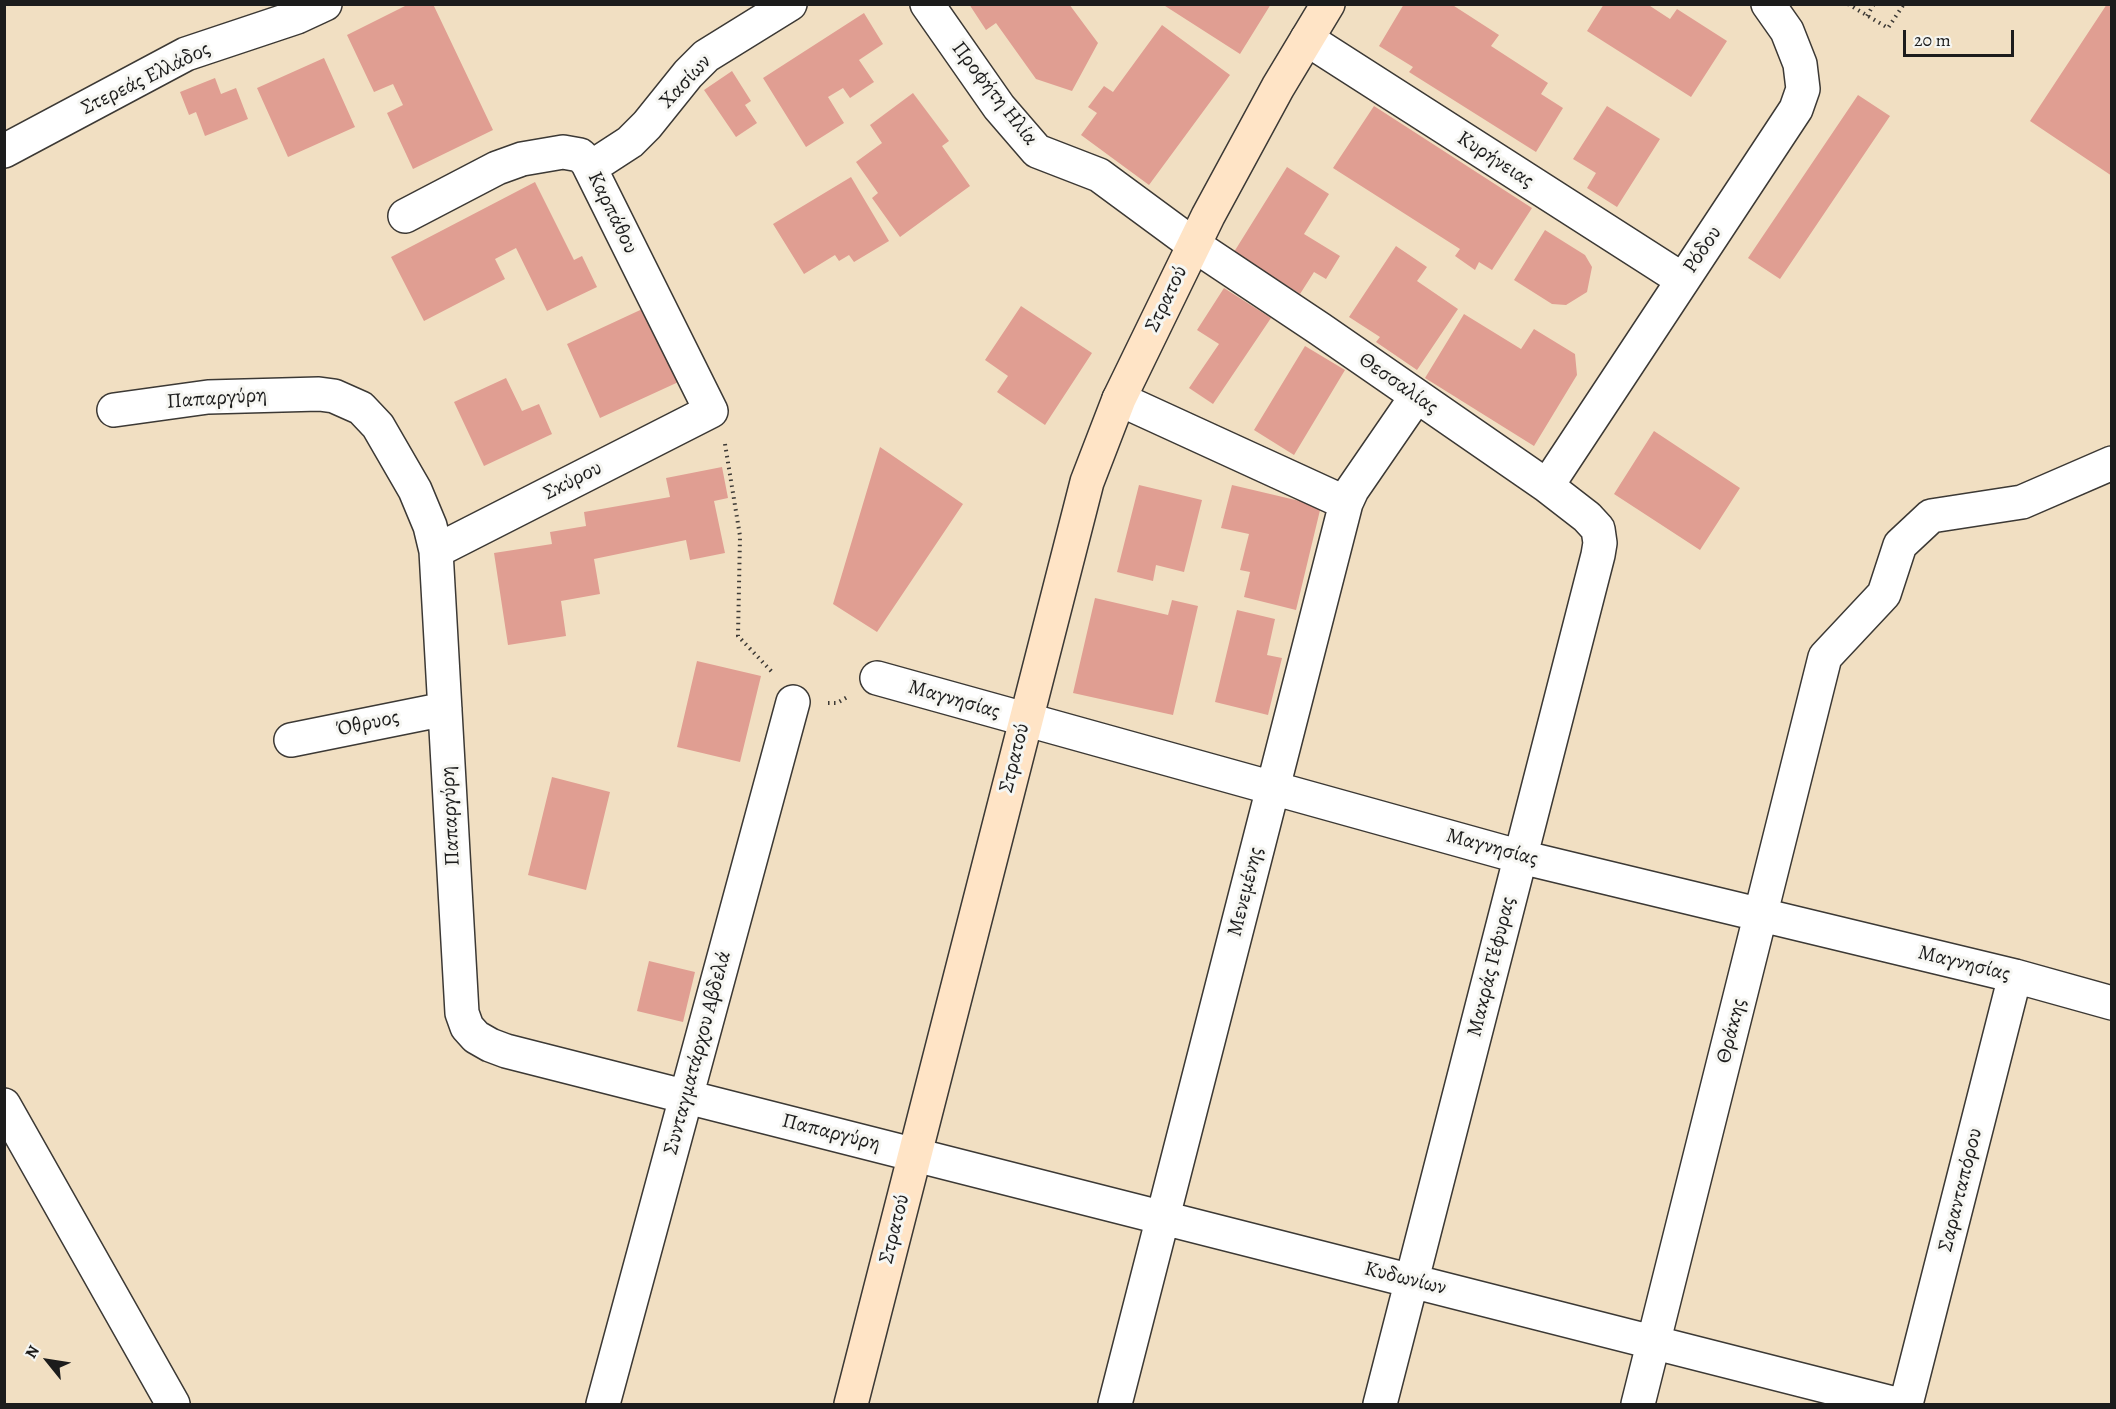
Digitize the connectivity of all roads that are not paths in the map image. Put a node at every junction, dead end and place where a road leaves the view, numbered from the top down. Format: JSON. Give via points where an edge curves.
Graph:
{"nodes":[{"id":1,"x":325,"y":4,"type":"edge"},
{"id":2,"x":790,"y":4,"type":"edge"},
{"id":3,"x":927,"y":4,"type":"edge"},
{"id":4,"x":1328,"y":4,"type":"edge"},
{"id":5,"x":1768,"y":4,"type":"edge"},
{"id":6,"x":1307,"y":39,"type":"junction"},
{"id":7,"x":4,"y":151,"type":"edge"},
{"id":8,"x":590,"y":168,"type":"junction"},
{"id":9,"x":405,"y":216,"type":"dead end"},
{"id":10,"x":1194,"y":245,"type":"junction"},
{"id":11,"x":1683,"y":280,"type":"junction"},
{"id":12,"x":1416,"y":397,"type":"junction"},
{"id":13,"x":1119,"y":399,"type":"junction"},
{"id":14,"x":114,"y":410,"type":"dead end"},
{"id":15,"x":711,"y":411,"type":"joint"},
{"id":16,"x":2112,"y":463,"type":"edge"},
{"id":17,"x":1547,"y":486,"type":"junction"},
{"id":18,"x":1346,"y":503,"type":"junction"},
{"id":19,"x":1598,"y":529,"type":"joint"},
{"id":20,"x":436,"y":551,"type":"junction"},
{"id":21,"x":877,"y":678,"type":"road end"},
{"id":22,"x":793,"y":702,"type":"road end"},
{"id":23,"x":445,"y":709,"type":"junction"},
{"id":24,"x":1025,"y":720,"type":"junction"},
{"id":25,"x":291,"y":740,"type":"dead end"},
{"id":26,"x":1272,"y":789,"type":"junction"},
{"id":27,"x":1521,"y":856,"type":"junction"},
{"id":28,"x":1761,"y":914,"type":"junction"},
{"id":29,"x":2015,"y":976,"type":"junction"},
{"id":30,"x":2112,"y":1003,"type":"edge"},
{"id":31,"x":686,"y":1096,"type":"junction"},
{"id":32,"x":4,"y":1105,"type":"edge"},
{"id":33,"x":915,"y":1154,"type":"junction"},
{"id":34,"x":1163,"y":1218,"type":"junction"},
{"id":35,"x":1412,"y":1281,"type":"junction"},
{"id":36,"x":1654,"y":1342,"type":"junction"},
{"id":37,"x":173,"y":1404,"type":"edge"},
{"id":38,"x":603,"y":1404,"type":"edge"},
{"id":39,"x":851,"y":1404,"type":"edge"},
{"id":40,"x":1115,"y":1404,"type":"edge"},
{"id":41,"x":1380,"y":1404,"type":"edge"},
{"id":42,"x":1638,"y":1404,"type":"edge"},
{"id":43,"x":1896,"y":1404,"type":"edge"},
{"id":44,"x":1906,"y":1404,"type":"edge"}],
"edges":[{"from":1,"to":7,"type":"street","name":"Στερεάς Ελλάδος","via":[[186,54]]},
{"from":2,"to":8,"type":"street","name":"Χασίων","via":[[706,56],[639,134]]},
{"from":3,"to":10,"type":"street","name":"Προφήτη Ηλία","via":[[999,107],[1037,151],[1099,175]]},
{"from":4,"to":6,"type":"street","name":"Στρατού"},
{"from":5,"to":11,"type":"street","name":"Ρόδου","via":[[1796,52],[1802,73],[1800,100]]},
{"from":6,"to":10,"type":"street","name":"Στρατού"},
{"from":6,"to":11,"type":"street","name":"Κυρήνειας"},
{"from":8,"to":9,"type":"street","name":"Καρπάθου","via":[[584,158],[573,152],[522,159]]},
{"from":8,"to":15,"type":"street","name":"Καρπάθου"},
{"from":10,"to":12,"type":"street","name":"Θεσσαλίας"},
{"from":10,"to":13,"type":"street","name":"Στρατού"},
{"from":11,"to":17,"type":"street","name":"Ρόδου"},
{"from":12,"to":17,"type":"street","name":"Θεσσαλίας"},
{"from":12,"to":18,"type":"street","name":"Μενεμένης"},
{"from":13,"to":18,"type":"street"},
{"from":13,"to":24,"type":"street","name":"Στρατού","via":[[1087,482]]},
{"from":14,"to":20,"type":"street","name":"Παπαργύρη","via":[[243,395],[319,394],[346,401],[361,408],[378,426],[415,490]]},
{"from":15,"to":20,"type":"street","name":"Σκύρου"},
{"from":16,"to":28,"type":"street","name":"Θράκης","via":[[2022,502],[1931,516],[1900,545],[1884,594],[1825,657]]},
{"from":17,"to":19,"type":"street","name":"Θεσσαλίας"},
{"from":18,"to":26,"type":"street","name":"Μενεμένης"},
{"from":19,"to":27,"type":"street","name":"Μακράς Γέφυρας","via":[[1598,555]]},
{"from":20,"to":23,"type":"street","name":"Παπαργύρη"},
{"from":21,"to":24,"type":"street","name":"Μαγνησίας"},
{"from":22,"to":31,"type":"street","name":"Συνταγματάρχου Αβδελά"},
{"from":23,"to":25,"type":"street","name":"Όθρυος"},
{"from":23,"to":31,"type":"street","name":"Παπαργύρη","via":[[462,1013],[467,1027],[476,1037],[506,1051]]},
{"from":24,"to":26,"type":"street","name":"Μαγνησίας"},
{"from":24,"to":33,"type":"street","name":"Στρατού"},
{"from":26,"to":27,"type":"street","name":"Μαγνησίας"},
{"from":26,"to":34,"type":"street","name":"Μενεμένης"},
{"from":27,"to":28,"type":"street","name":"Μαγνησίας"},
{"from":27,"to":35,"type":"street","name":"Μακράς Γέφυρας"},
{"from":28,"to":29,"type":"street","name":"Μαγνησίας"},
{"from":28,"to":36,"type":"street","name":"Θράκης"},
{"from":29,"to":30,"type":"street","name":"Μαγνησίας"},
{"from":29,"to":44,"type":"street","name":"Σαρανταπόρου"},
{"from":31,"to":33,"type":"street","name":"Παπαργύρη"},
{"from":31,"to":38,"type":"street","name":"Συνταγματάρχου Αβδελά"},
{"from":32,"to":37,"type":"street"},
{"from":33,"to":34,"type":"street","name":"Κυδωνίων"},
{"from":33,"to":39,"type":"street","name":"Στρατού"},
{"from":34,"to":35,"type":"street","name":"Κυδωνίων"},
{"from":34,"to":40,"type":"street","name":"Μενεμένης"},
{"from":35,"to":36,"type":"street","name":"Κυδωνίων"},
{"from":35,"to":41,"type":"street","name":"Μακράς Γέφυρας"},
{"from":36,"to":42,"type":"street","name":"Θράκης"},
{"from":36,"to":43,"type":"street","name":"Κυδωνίων"}]}
